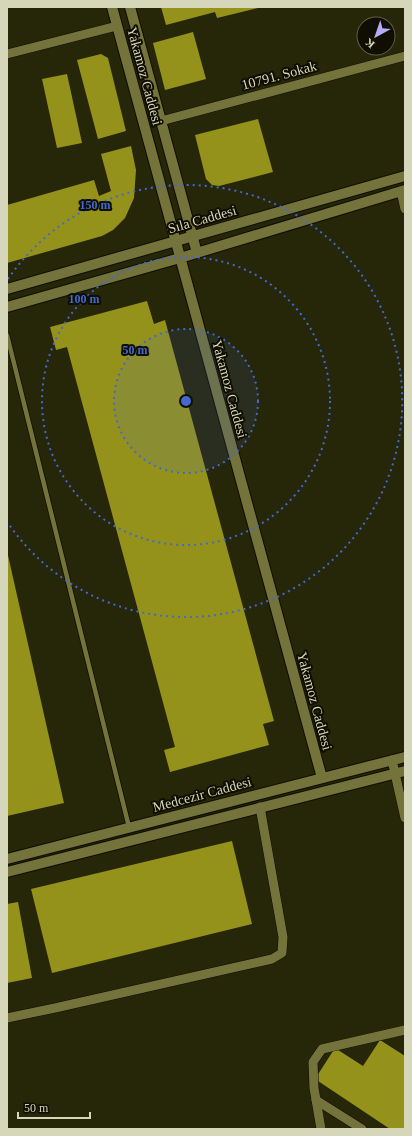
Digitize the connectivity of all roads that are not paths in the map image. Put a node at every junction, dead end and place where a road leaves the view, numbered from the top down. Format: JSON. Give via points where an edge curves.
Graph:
{"nodes":[{"id":1,"x":112,"y":7,"type":"edge"},
{"id":2,"x":130,"y":7,"type":"edge"},
{"id":3,"x":117,"y":26,"type":"junction"},
{"id":4,"x":7,"y":54,"type":"edge"},
{"id":5,"x":405,"y":56,"type":"edge"},
{"id":6,"x":161,"y":121,"type":"junction"},
{"id":7,"x":405,"y":176,"type":"edge"},
{"id":8,"x":403,"y":191,"type":"edge"},
{"id":9,"x":405,"y":209,"type":"edge"},
{"id":10,"x":193,"y":236,"type":"junction"},
{"id":11,"x":176,"y":241,"type":"junction"},
{"id":12,"x":198,"y":253,"type":"junction"},
{"id":13,"x":180,"y":258,"type":"junction"},
{"id":14,"x":7,"y":289,"type":"edge"},
{"id":15,"x":7,"y":307,"type":"edge"},
{"id":16,"x":7,"y":335,"type":"edge"},
{"id":17,"x":405,"y":756,"type":"edge"},
{"id":18,"x":392,"y":760,"type":"junction"},
{"id":19,"x":400,"y":772,"type":"edge"},
{"id":20,"x":322,"y":778,"type":"junction"},
{"id":21,"x":260,"y":807,"type":"junction"},
{"id":22,"x":405,"y":818,"type":"edge"},
{"id":23,"x":129,"y":828,"type":"junction"},
{"id":24,"x":7,"y":859,"type":"edge"},
{"id":25,"x":7,"y":872,"type":"edge"},
{"id":26,"x":7,"y":1018,"type":"edge"},
{"id":27,"x":405,"y":1030,"type":"edge"},
{"id":28,"x":316,"y":1100,"type":"junction"},
{"id":29,"x":321,"y":1129,"type":"edge"},
{"id":30,"x":362,"y":1129,"type":"edge"}],
"edges":[{"from":1,"to":3,"type":"street","name":"Yakamoz Caddesi"},
{"from":2,"to":6,"type":"street","name":"Yakamoz Caddesi"},
{"from":3,"to":4,"type":"street"},
{"from":3,"to":11,"type":"street","name":"Yakamoz Caddesi"},
{"from":5,"to":6,"type":"street","name":"10791. Sokak"},
{"from":6,"to":10,"type":"street","name":"Yakamoz Caddesi"},
{"from":7,"to":10,"type":"street","name":"Sıla Caddesi"},
{"from":8,"to":9,"type":"street"},
{"from":8,"to":12,"type":"street"},
{"from":10,"to":11,"type":"street","name":"Sıla Caddesi"},
{"from":10,"to":12,"type":"street","name":"Yakamoz Caddesi"},
{"from":11,"to":13,"type":"street","name":"Yakamoz Caddesi"},
{"from":11,"to":14,"type":"street","name":"Sıla Caddesi"},
{"from":12,"to":13,"type":"street"},
{"from":13,"to":15,"type":"street"},
{"from":13,"to":20,"type":"street","name":"Yakamoz Caddesi"},
{"from":16,"to":23,"type":"lane"},
{"from":17,"to":18,"type":"street","name":"Medcezir Caddesi"},
{"from":18,"to":19,"type":"street"},
{"from":18,"to":20,"type":"street","name":"Medcezir Caddesi"},
{"from":19,"to":21,"type":"street","name":"Medcezir Caddesi"},
{"from":19,"to":22,"type":"street"},
{"from":20,"to":23,"type":"street","name":"Medcezir Caddesi"},
{"from":21,"to":25,"type":"street","name":"Medcezir Caddesi"},
{"from":21,"to":26,"type":"street","via":[[283,937],[282,953],[272,959]]},
{"from":23,"to":24,"type":"street","name":"Medcezir Caddesi"},
{"from":27,"to":28,"type":"street","via":[[322,1049],[313,1062]]},
{"from":28,"to":29,"type":"street"},
{"from":28,"to":30,"type":"street"}]}
